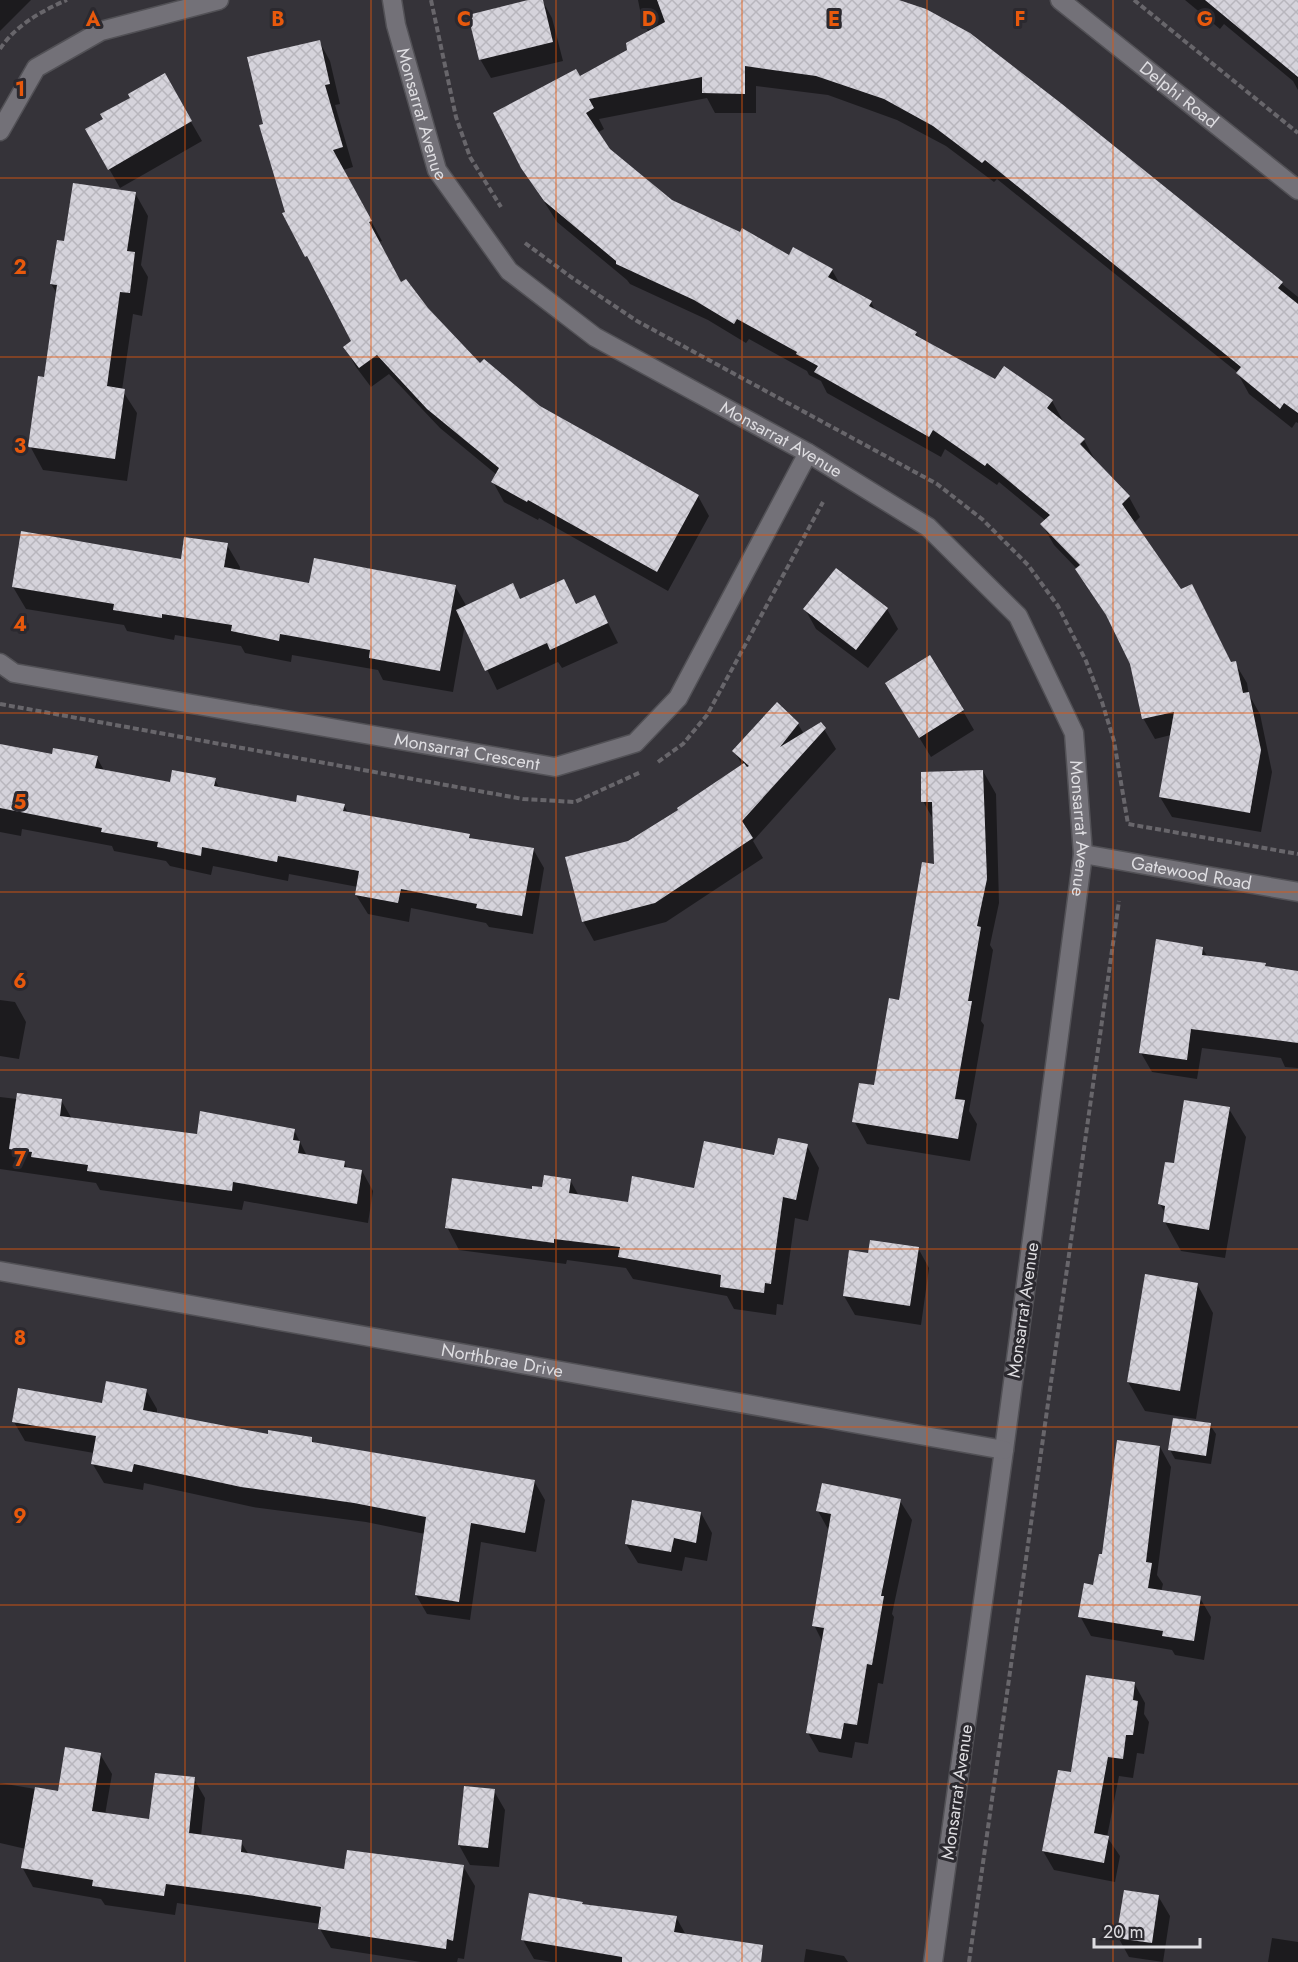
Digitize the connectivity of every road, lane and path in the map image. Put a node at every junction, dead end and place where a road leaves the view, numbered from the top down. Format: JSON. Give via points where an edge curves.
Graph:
{"nodes":[{"id":1,"x":67,"y":0,"type":"edge"},
{"id":2,"x":219,"y":0,"type":"edge"},
{"id":3,"x":392,"y":0,"type":"edge"},
{"id":4,"x":1060,"y":0,"type":"edge"},
{"id":5,"x":1134,"y":0,"type":"edge"},
{"id":6,"x":0,"y":49,"type":"edge"},
{"id":7,"x":0,"y":130,"type":"edge"},
{"id":8,"x":1298,"y":133,"type":"edge"},
{"id":9,"x":1298,"y":190,"type":"edge"},
{"id":10,"x":808,"y":453,"type":"junction"},
{"id":11,"x":0,"y":663,"type":"edge"},
{"id":12,"x":1083,"y":854,"type":"junction"},
{"id":13,"x":1298,"y":892,"type":"edge"},
{"id":14,"x":1119,"y":901,"type":"dead end"},
{"id":15,"x":0,"y":1271,"type":"edge"},
{"id":16,"x":1004,"y":1449,"type":"junction"},
{"id":17,"x":933,"y":1962,"type":"edge"},
{"id":18,"x":969,"y":1962,"type":"edge"}],
"edges":[{"from":1,"to":6,"type":"path","via":[[47,8],[9,35]]},
{"from":2,"to":7,"type":"street","via":[[101,31],[36,68]]},
{"from":3,"to":10,"type":"street","name":"Monsarrat Avenue","via":[[437,170],[509,271],[595,337]]},
{"from":4,"to":9,"type":"street","name":"Delphi Road"},
{"from":5,"to":8,"type":"path"},
{"from":10,"to":11,"type":"street","name":"Monsarrat Crescent","via":[[678,698],[636,743],[555,768],[14,673]]},
{"from":10,"to":12,"type":"street","name":"Monsarrat Avenue","via":[[928,527],[1018,616],[1074,733]]},
{"from":12,"to":13,"type":"street","name":"Gatewood Road"},
{"from":12,"to":16,"type":"street","name":"Monsarrat Avenue"},
{"from":14,"to":18,"type":"path"},
{"from":15,"to":16,"type":"street","name":"Northbrae Drive"},
{"from":16,"to":17,"type":"street","name":"Monsarrat Avenue"}]}
